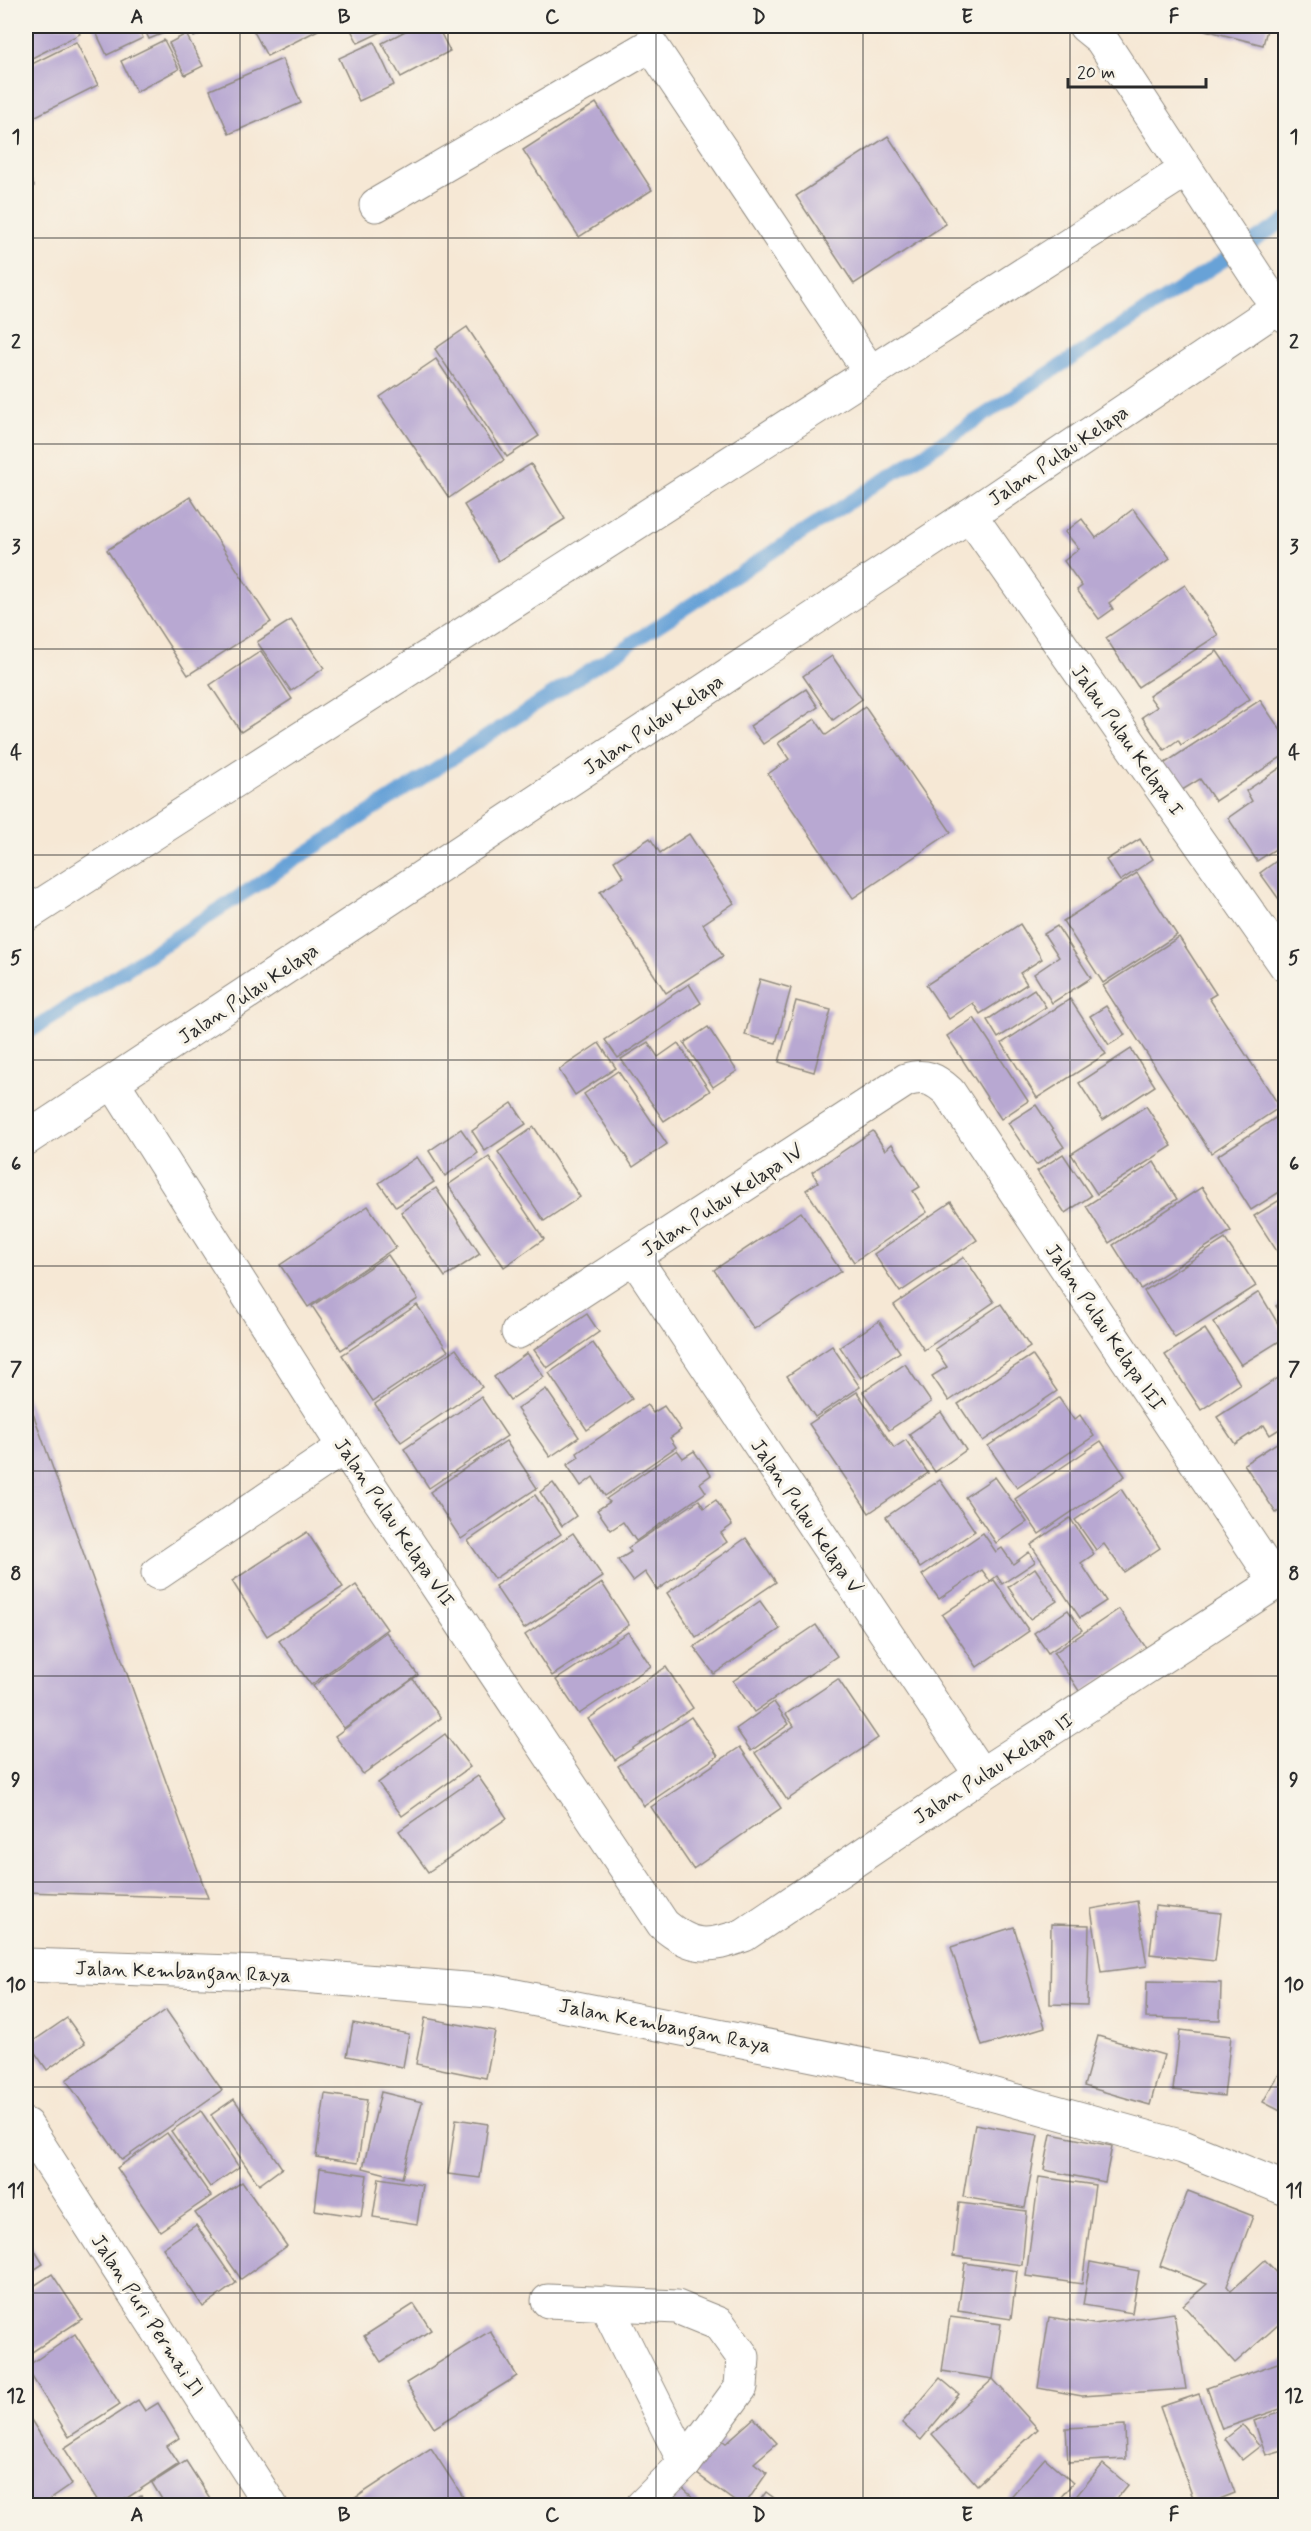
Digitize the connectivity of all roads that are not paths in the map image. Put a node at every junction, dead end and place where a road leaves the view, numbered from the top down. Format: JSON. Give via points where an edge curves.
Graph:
{"nodes":[{"id":1,"x":1084,"y":26,"type":"edge"},
{"id":2,"x":1193,"y":180,"type":"junction"},
{"id":3,"x":376,"y":205,"type":"dead end"},
{"id":4,"x":1278,"y":303,"type":"edge"},
{"id":5,"x":870,"y":372,"type":"junction"},
{"id":6,"x":970,"y":515,"type":"junction"},
{"id":7,"x":26,"y":915,"type":"edge"},
{"id":8,"x":1286,"y":966,"type":"edge"},
{"id":9,"x":929,"y":1078,"type":"joint"},
{"id":10,"x":113,"y":1082,"type":"junction"},
{"id":11,"x":26,"y":1139,"type":"edge"},
{"id":12,"x":634,"y":1257,"type":"junction"},
{"id":13,"x":518,"y":1332,"type":"dead end"},
{"id":14,"x":344,"y":1446,"type":"junction"},
{"id":15,"x":158,"y":1573,"type":"dead end"},
{"id":16,"x":1281,"y":1579,"type":"edge"},
{"id":17,"x":981,"y":1775,"type":"junction"},
{"id":18,"x":696,"y":1945,"type":"joint"},
{"id":19,"x":26,"y":1965,"type":"edge"},
{"id":20,"x":26,"y":2125,"type":"edge"},
{"id":21,"x":1286,"y":2189,"type":"edge"},
{"id":22,"x":548,"y":2301,"type":"dead end"},
{"id":23,"x":605,"y":2303,"type":"junction"},
{"id":24,"x":685,"y":2463,"type":"junction"},
{"id":25,"x":271,"y":2505,"type":"edge"},
{"id":26,"x":642,"y":2505,"type":"edge"}],
"edges":[{"from":1,"to":2,"type":"street","via":[[1101,39]]},
{"from":2,"to":4,"type":"street"},
{"from":2,"to":5,"type":"street"},
{"from":3,"to":5,"type":"street","via":[[651,45]]},
{"from":4,"to":6,"type":"street","name":"Jalan Pulau Kelapa"},
{"from":5,"to":7,"type":"street"},
{"from":6,"to":8,"type":"street","name":"Jalau Pulau Kelapa I"},
{"from":6,"to":10,"type":"street","name":"Jalan Pulau Kelapa"},
{"from":9,"to":12,"type":"street","name":"Jalan Pulau Kelapa IV","via":[[906,1080]]},
{"from":9,"to":16,"type":"street","name":"Jalan Pulau Kelapa III","via":[[949,1092]]},
{"from":10,"to":11,"type":"street","name":"Jalan Pulau Kelapa"},
{"from":10,"to":14,"type":"street","name":"Jalan Pulau Kelapa VII"},
{"from":12,"to":13,"type":"street","name":"Jalan Pulau Kelapa IV"},
{"from":12,"to":17,"type":"street","name":"Jalan Pulau Kelapa V"},
{"from":14,"to":15,"type":"street"},
{"from":14,"to":18,"type":"street","name":"Jalan Pulau Kelapa VII","via":[[663,1924]]},
{"from":16,"to":17,"type":"street","name":"Jalan Pulau Kelapa II"},
{"from":17,"to":18,"type":"street","name":"Jalan Pulau Kelapa II","via":[[744,1935],[720,1944]]},
{"from":19,"to":21,"type":"street","name":"Jalan Kembangan Raya","via":[[264,1973],[491,1991],[944,2080],[1183,2147]]},
{"from":20,"to":25,"type":"street","name":"Jalan Puri Permai II"},
{"from":22,"to":23,"type":"street"},
{"from":23,"to":24,"type":"street"},
{"from":23,"to":24,"type":"street","via":[[677,2307],[719,2324],[743,2357],[741,2387]]},
{"from":24,"to":26,"type":"street"}]}
